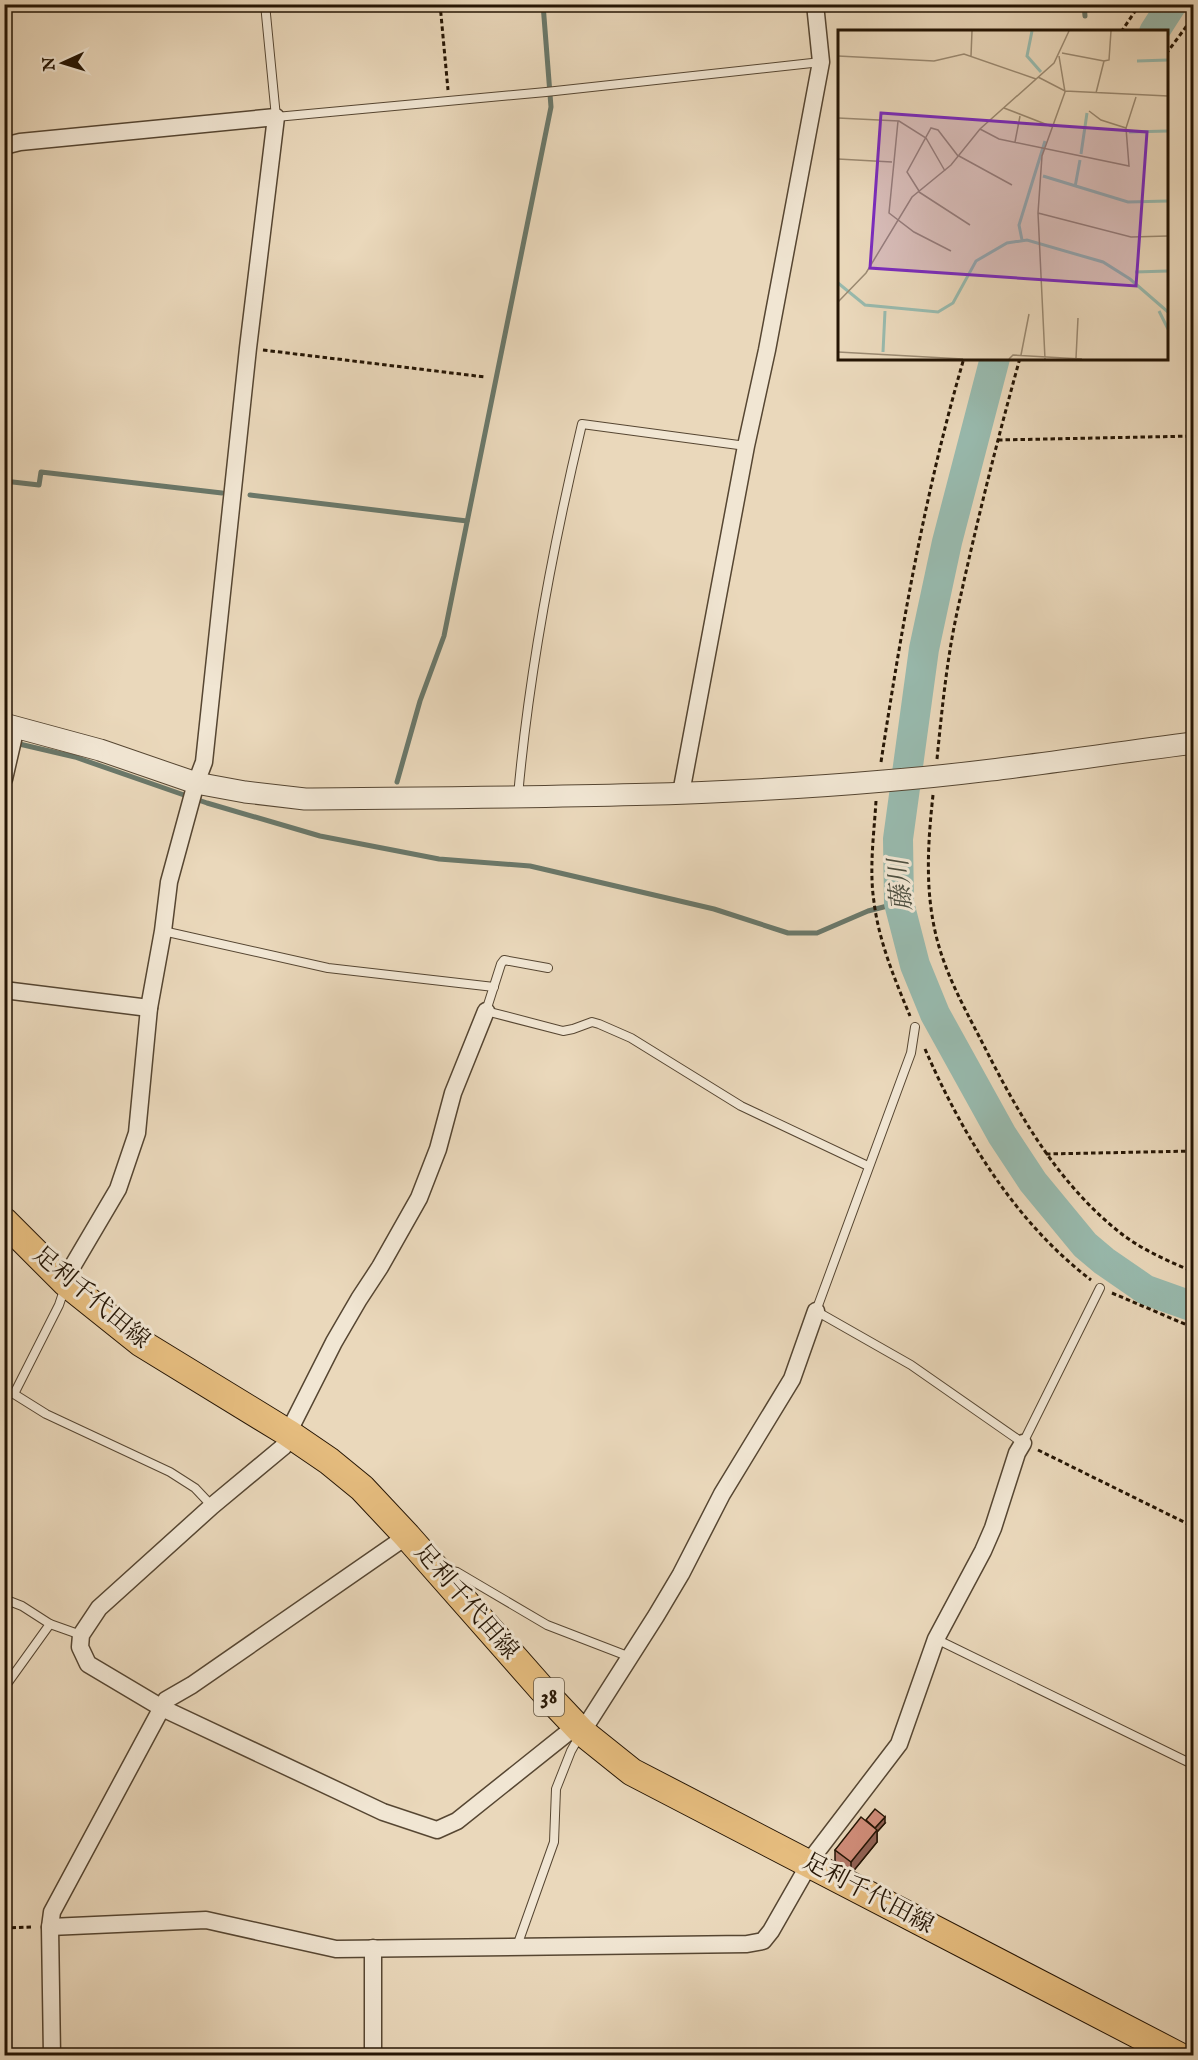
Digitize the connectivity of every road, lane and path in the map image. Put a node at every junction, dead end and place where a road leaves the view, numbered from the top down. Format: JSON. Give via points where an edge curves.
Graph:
{"nodes":[{"id":1,"x":265,"y":4,"type":"edge"},
{"id":2,"x":440,"y":4,"type":"edge"},
{"id":3,"x":815,"y":4,"type":"edge"},
{"id":4,"x":1140,"y":4,"type":"edge"},
{"id":5,"x":1194,"y":16,"type":"edge"},
{"id":6,"x":1123,"y":30,"type":"edge"},
{"id":7,"x":1168,"y":53,"type":"edge"},
{"id":8,"x":821,"y":62,"type":"junction"},
{"id":9,"x":449,"y":101,"type":"junction"},
{"id":10,"x":276,"y":117,"type":"junction"},
{"id":11,"x":4,"y":146,"type":"edge"},
{"id":12,"x":248,"y":348,"type":"junction"},
{"id":13,"x":963,"y":360,"type":"edge"},
{"id":14,"x":1019,"y":360,"type":"edge"},
{"id":15,"x":485,"y":376,"type":"dead end"},
{"id":16,"x":1194,"y":436,"type":"edge"},
{"id":17,"x":998,"y":440,"type":"junction"},
{"id":18,"x":746,"y":446,"type":"junction"},
{"id":19,"x":10,"y":726,"type":"edge"},
{"id":20,"x":1194,"y":743,"type":"edge"},
{"id":21,"x":933,"y":777,"type":"junction"},
{"id":22,"x":4,"y":778,"type":"edge"},
{"id":23,"x":879,"y":782,"type":"junction"},
{"id":24,"x":196,"y":783,"type":"junction"},
{"id":25,"x":681,"y":793,"type":"junction"},
{"id":26,"x":518,"y":797,"type":"junction"},
{"id":27,"x":163,"y":931,"type":"junction"},
{"id":28,"x":548,"y":968,"type":"dead end"},
{"id":29,"x":494,"y":987,"type":"junction"},
{"id":30,"x":4,"y":990,"type":"edge"},
{"id":31,"x":149,"y":1008,"type":"junction"},
{"id":32,"x":486,"y":1011,"type":"junction"},
{"id":33,"x":915,"y":1027,"type":"junction"},
{"id":34,"x":1194,"y":1150,"type":"edge"},
{"id":35,"x":1046,"y":1154,"type":"junction"},
{"id":36,"x":868,"y":1166,"type":"junction"},
{"id":37,"x":4,"y":1221,"type":"edge"},
{"id":38,"x":1194,"y":1272,"type":"edge"},
{"id":39,"x":66,"y":1283,"type":"junction"},
{"id":40,"x":1100,"y":1287,"type":"junction"},
{"id":41,"x":816,"y":1311,"type":"junction"},
{"id":42,"x":1194,"y":1328,"type":"edge"},
{"id":43,"x":4,"y":1391,"type":"edge"},
{"id":44,"x":14,"y":1394,"type":"junction"},
{"id":45,"x":290,"y":1434,"type":"junction"},
{"id":46,"x":1023,"y":1443,"type":"junction"},
{"id":47,"x":212,"y":1506,"type":"junction"},
{"id":48,"x":1194,"y":1527,"type":"edge"},
{"id":49,"x":407,"y":1536,"type":"junction"},
{"id":50,"x":437,"y":1569,"type":"junction"},
{"id":51,"x":4,"y":1599,"type":"edge"},
{"id":52,"x":50,"y":1624,"type":"junction"},
{"id":53,"x":81,"y":1635,"type":"junction"},
{"id":54,"x":936,"y":1638,"type":"junction"},
{"id":55,"x":630,"y":1657,"type":"junction"},
{"id":56,"x":4,"y":1688,"type":"edge"},
{"id":57,"x":162,"y":1708,"type":"junction"},
{"id":58,"x":579,"y":1729,"type":"junction"},
{"id":59,"x":1194,"y":1765,"type":"edge"},
{"id":60,"x":810,"y":1864,"type":"junction"},
{"id":61,"x":50,"y":1927,"type":"junction"},
{"id":62,"x":4,"y":1928,"type":"edge"},
{"id":63,"x":517,"y":1947,"type":"junction"},
{"id":64,"x":373,"y":1948,"type":"junction"},
{"id":65,"x":52,"y":2055,"type":"edge"},
{"id":66,"x":373,"y":2055,"type":"edge"},
{"id":67,"x":1179,"y":2055,"type":"edge"}],
"edges":[{"from":1,"to":10,"type":"lane"},
{"from":2,"to":9,"type":"path"},
{"from":3,"to":8,"type":"street"},
{"from":4,"to":6,"type":"path"},
{"from":5,"to":7,"type":"path"},
{"from":8,"to":9,"type":"lane"},
{"from":8,"to":18,"type":"street"},
{"from":9,"to":10,"type":"lane"},
{"from":10,"to":11,"type":"street"},
{"from":10,"to":12,"type":"street"},
{"from":12,"to":15,"type":"path"},
{"from":12,"to":24,"type":"street","via":[[204,762]]},
{"from":13,"to":23,"type":"path","via":[[917,544]]},
{"from":14,"to":17,"type":"path"},
{"from":16,"to":17,"type":"path"},
{"from":17,"to":21,"type":"path","via":[[957,610]]},
{"from":18,"to":25,"type":"street"},
{"from":18,"to":26,"type":"lane","via":[[582,424],[545,606],[522,746]]},
{"from":19,"to":22,"type":"street"},
{"from":19,"to":24,"type":"street","via":[[100,750]]},
{"from":20,"to":21,"type":"street"},
{"from":21,"to":23,"type":"street"},
{"from":21,"to":35,"type":"path","via":[[927,874],[941,955],[1006,1090]]},
{"from":23,"to":25,"type":"street"},
{"from":23,"to":33,"type":"path","via":[[872,875],[875,914],[884,950]]},
{"from":24,"to":26,"type":"street","via":[[305,798]]},
{"from":24,"to":27,"type":"street","via":[[169,882]]},
{"from":25,"to":26,"type":"street"},
{"from":27,"to":29,"type":"lane","via":[[328,968]]},
{"from":27,"to":31,"type":"street"},
{"from":28,"to":29,"type":"lane","via":[[504,960]]},
{"from":29,"to":32,"type":"lane"},
{"from":30,"to":31,"type":"street"},
{"from":31,"to":39,"type":"street","via":[[137,1132],[118,1189]]},
{"from":32,"to":36,"type":"lane","via":[[563,1031],[592,1022],[599,1024],[651,1050],[741,1106]]},
{"from":32,"to":45,"type":"street","via":[[453,1093],[419,1198],[334,1342]]},
{"from":33,"to":36,"type":"lane","via":[[911,1053]]},
{"from":33,"to":40,"type":"path","via":[[985,1163],[1020,1211],[1070,1264]]},
{"from":34,"to":35,"type":"path"},
{"from":35,"to":38,"type":"path","via":[[1071,1186],[1119,1232]]},
{"from":36,"to":41,"type":"lane"},
{"from":37,"to":39,"type":"main road","name":"足利千代田線","number":"38"},
{"from":39,"to":44,"type":"lane"},
{"from":39,"to":45,"type":"main road","name":"足利千代田線","number":"38","via":[[141,1343]]},
{"from":40,"to":42,"type":"path"},
{"from":40,"to":46,"type":"lane"},
{"from":41,"to":46,"type":"lane","via":[[911,1365]]},
{"from":41,"to":55,"type":"street","via":[[792,1379]]},
{"from":43,"to":44,"type":"lane"},
{"from":44,"to":47,"type":"lane","via":[[46,1414],[170,1472],[195,1488]]},
{"from":45,"to":47,"type":"street","via":[[283,1447]]},
{"from":45,"to":49,"type":"main road","name":"足利千代田線","number":"38","via":[[362,1488]]},
{"from":46,"to":48,"type":"path"},
{"from":46,"to":54,"type":"street","via":[[983,1551]]},
{"from":47,"to":53,"type":"street","via":[[99,1608]]},
{"from":49,"to":50,"type":"main road","name":"足利千代田線","number":"38"},
{"from":49,"to":57,"type":"street","via":[[166,1700]]},
{"from":50,"to":55,"type":"lane","via":[[457,1572],[547,1624]]},
{"from":50,"to":58,"type":"main road","name":"足利千代田線","number":"38"},
{"from":51,"to":52,"type":"lane"},
{"from":52,"to":53,"type":"lane"},
{"from":52,"to":56,"type":"lane"},
{"from":53,"to":57,"type":"street","via":[[80,1647],[88,1664]]},
{"from":54,"to":59,"type":"lane"},
{"from":54,"to":60,"type":"street","via":[[899,1744]]},
{"from":55,"to":58,"type":"street"},
{"from":57,"to":58,"type":"street","via":[[382,1812],[437,1830],[457,1821]]},
{"from":57,"to":61,"type":"street","via":[[52,1912]]},
{"from":58,"to":60,"type":"main road","name":"足利千代田線","number":"38","via":[[632,1772]]},
{"from":58,"to":63,"type":"lane","via":[[556,1789],[554,1842]]},
{"from":60,"to":63,"type":"street","via":[[763,1941]]},
{"from":60,"to":67,"type":"main road","name":"足利千代田線","number":"38"},
{"from":61,"to":62,"type":"path"},
{"from":61,"to":64,"type":"street","via":[[206,1920],[336,1949]]},
{"from":61,"to":65,"type":"street"},
{"from":63,"to":64,"type":"street"},
{"from":64,"to":66,"type":"street"}]}
